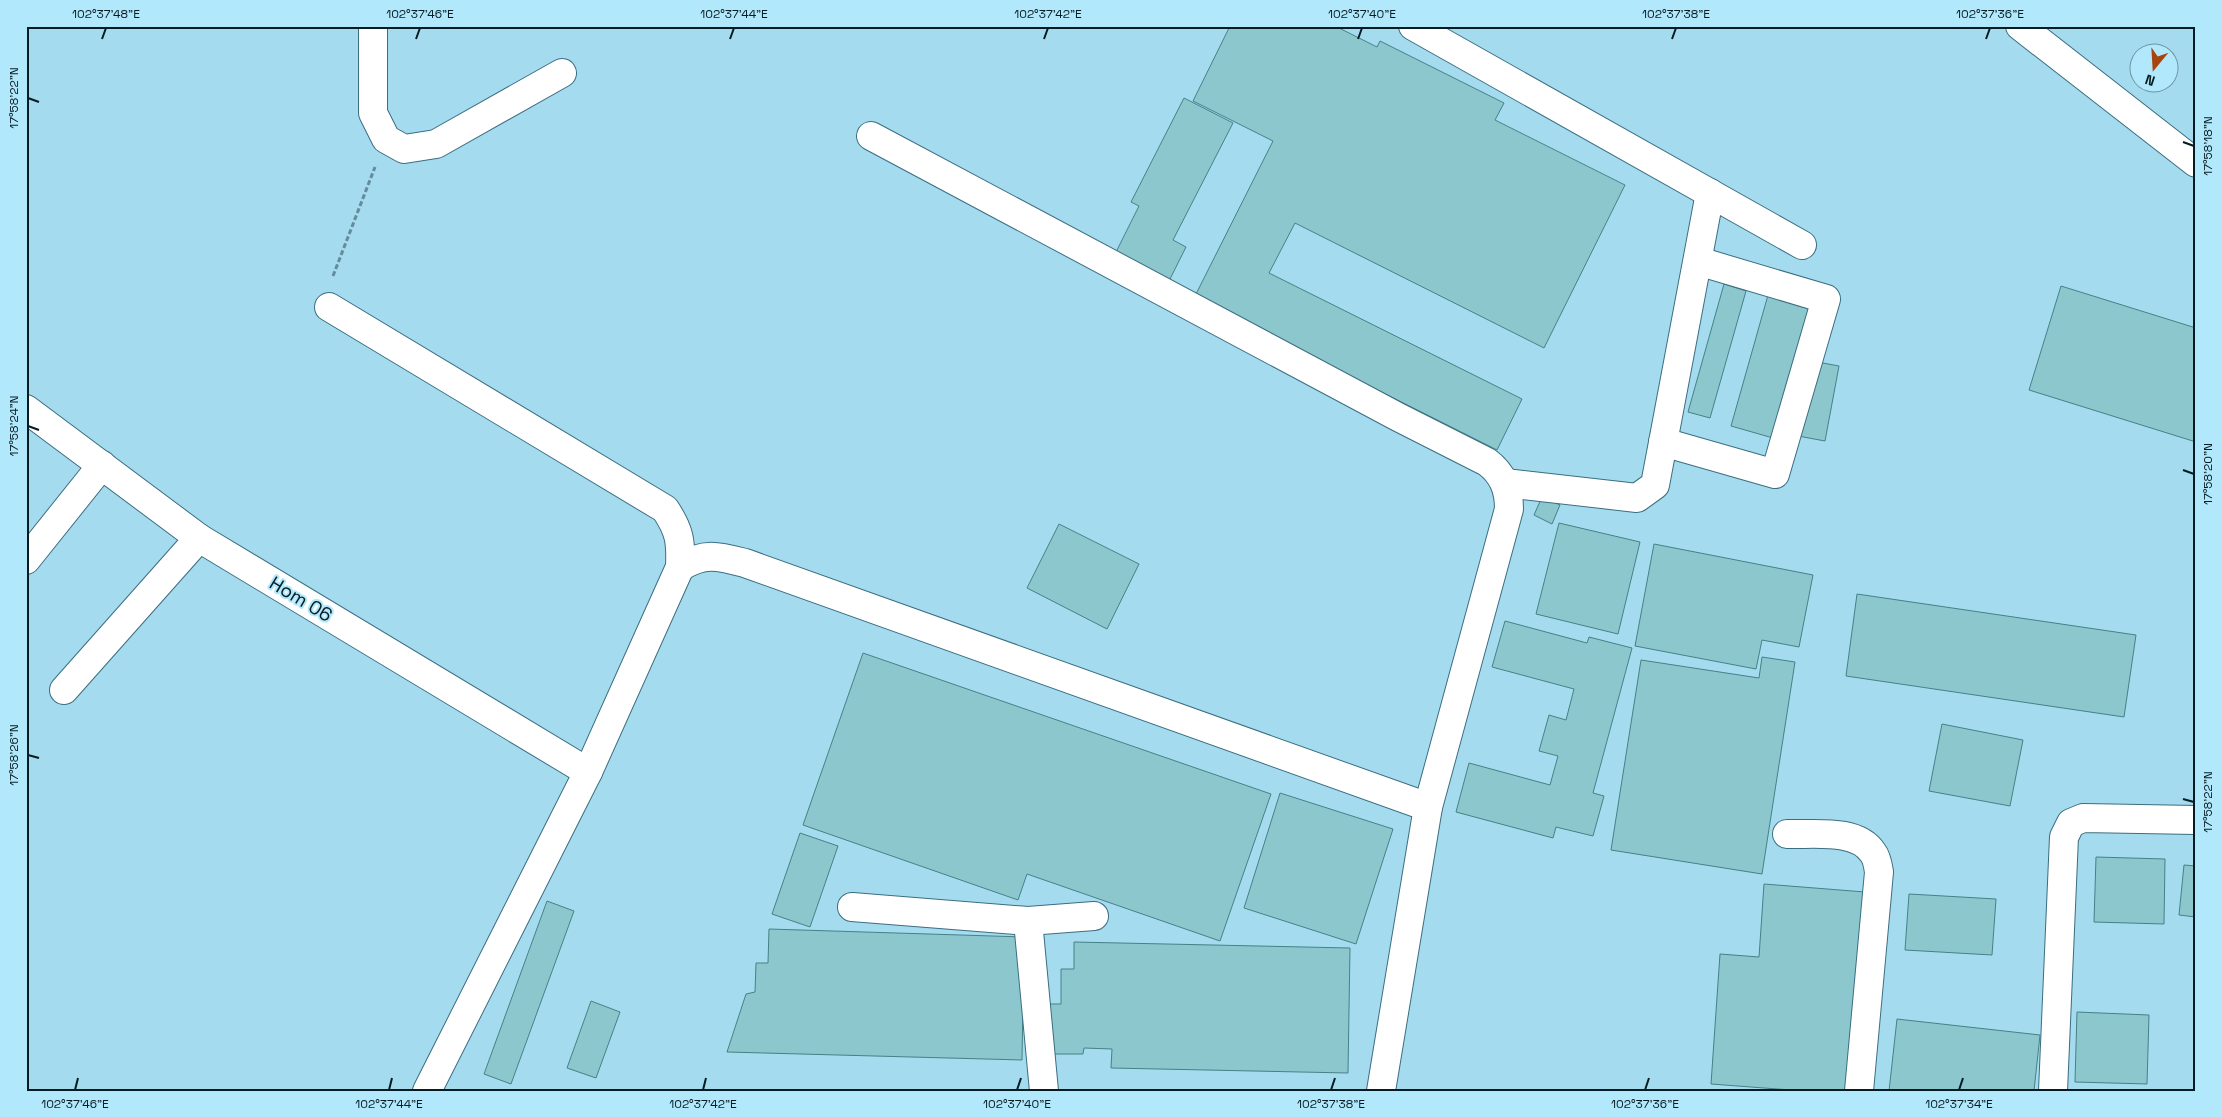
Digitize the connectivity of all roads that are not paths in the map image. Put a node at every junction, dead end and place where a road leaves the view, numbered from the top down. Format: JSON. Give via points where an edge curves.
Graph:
{"nodes":[{"id":1,"x":373,"y":26,"type":"edge"},
{"id":2,"x":1413,"y":26,"type":"edge"},
{"id":3,"x":2020,"y":26,"type":"edge"},
{"id":4,"x":562,"y":73,"type":"dead end"},
{"id":5,"x":871,"y":136,"type":"dead end"},
{"id":6,"x":2196,"y":163,"type":"edge"},
{"id":7,"x":1710,"y":193,"type":"junction"},
{"id":8,"x":1802,"y":245,"type":"dead end"},
{"id":9,"x":1698,"y":261,"type":"junction"},
{"id":10,"x":329,"y":307,"type":"road end"},
{"id":11,"x":26,"y":409,"type":"edge"},
{"id":12,"x":1663,"y":442,"type":"junction"},
{"id":13,"x":102,"y":465,"type":"junction"},
{"id":14,"x":1505,"y":484,"type":"junction"},
{"id":15,"x":199,"y":538,"type":"junction"},
{"id":16,"x":26,"y":560,"type":"edge"},
{"id":17,"x":680,"y":567,"type":"junction"},
{"id":18,"x":64,"y":690,"type":"dead end"},
{"id":19,"x":588,"y":772,"type":"junction"},
{"id":20,"x":1428,"y":807,"type":"junction"},
{"id":21,"x":2196,"y":820,"type":"edge"},
{"id":22,"x":1787,"y":834,"type":"dead end"},
{"id":23,"x":852,"y":907,"type":"dead end"},
{"id":24,"x":1094,"y":916,"type":"dead end"},
{"id":25,"x":1028,"y":921,"type":"junction"},
{"id":26,"x":427,"y":1091,"type":"edge"},
{"id":27,"x":1044,"y":1091,"type":"edge"},
{"id":28,"x":1381,"y":1091,"type":"edge"},
{"id":29,"x":1859,"y":1091,"type":"edge"},
{"id":30,"x":2053,"y":1091,"type":"edge"}],
"edges":[{"from":1,"to":4,"type":"street","via":[[374,113],[386,139],[404,149],[436,144]]},
{"from":2,"to":7,"type":"street"},
{"from":3,"to":6,"type":"street"},
{"from":5,"to":14,"type":"street","via":[[1389,413],[1487,462],[1499,471]]},
{"from":7,"to":8,"type":"street"},
{"from":7,"to":9,"type":"street"},
{"from":9,"to":12,"type":"street"},
{"from":9,"to":12,"type":"street","via":[[1826,299],[1775,474]]},
{"from":10,"to":17,"type":"street","via":[[665,509],[675,523],[681,541]]},
{"from":11,"to":13,"type":"street","name":"Hom 06"},
{"from":12,"to":14,"type":"street","via":[[1655,485],[1637,498]]},
{"from":13,"to":15,"type":"street","name":"Hom 06"},
{"from":13,"to":16,"type":"street"},
{"from":14,"to":20,"type":"street","via":[[1509,509]]},
{"from":15,"to":18,"type":"street"},
{"from":15,"to":19,"type":"street","name":"Hom 06"},
{"from":17,"to":19,"type":"street"},
{"from":17,"to":20,"type":"street","via":[[695,558],[719,557],[745,563]]},
{"from":19,"to":26,"type":"street"},
{"from":20,"to":28,"type":"street"},
{"from":21,"to":30,"type":"street","via":[[2083,818],[2072,823],[2068,830],[2064,838]]},
{"from":22,"to":29,"type":"street","via":[[1842,836],[1862,842],[1874,854],[1879,872]]},
{"from":23,"to":25,"type":"street"},
{"from":24,"to":25,"type":"street"},
{"from":25,"to":27,"type":"street"}]}
